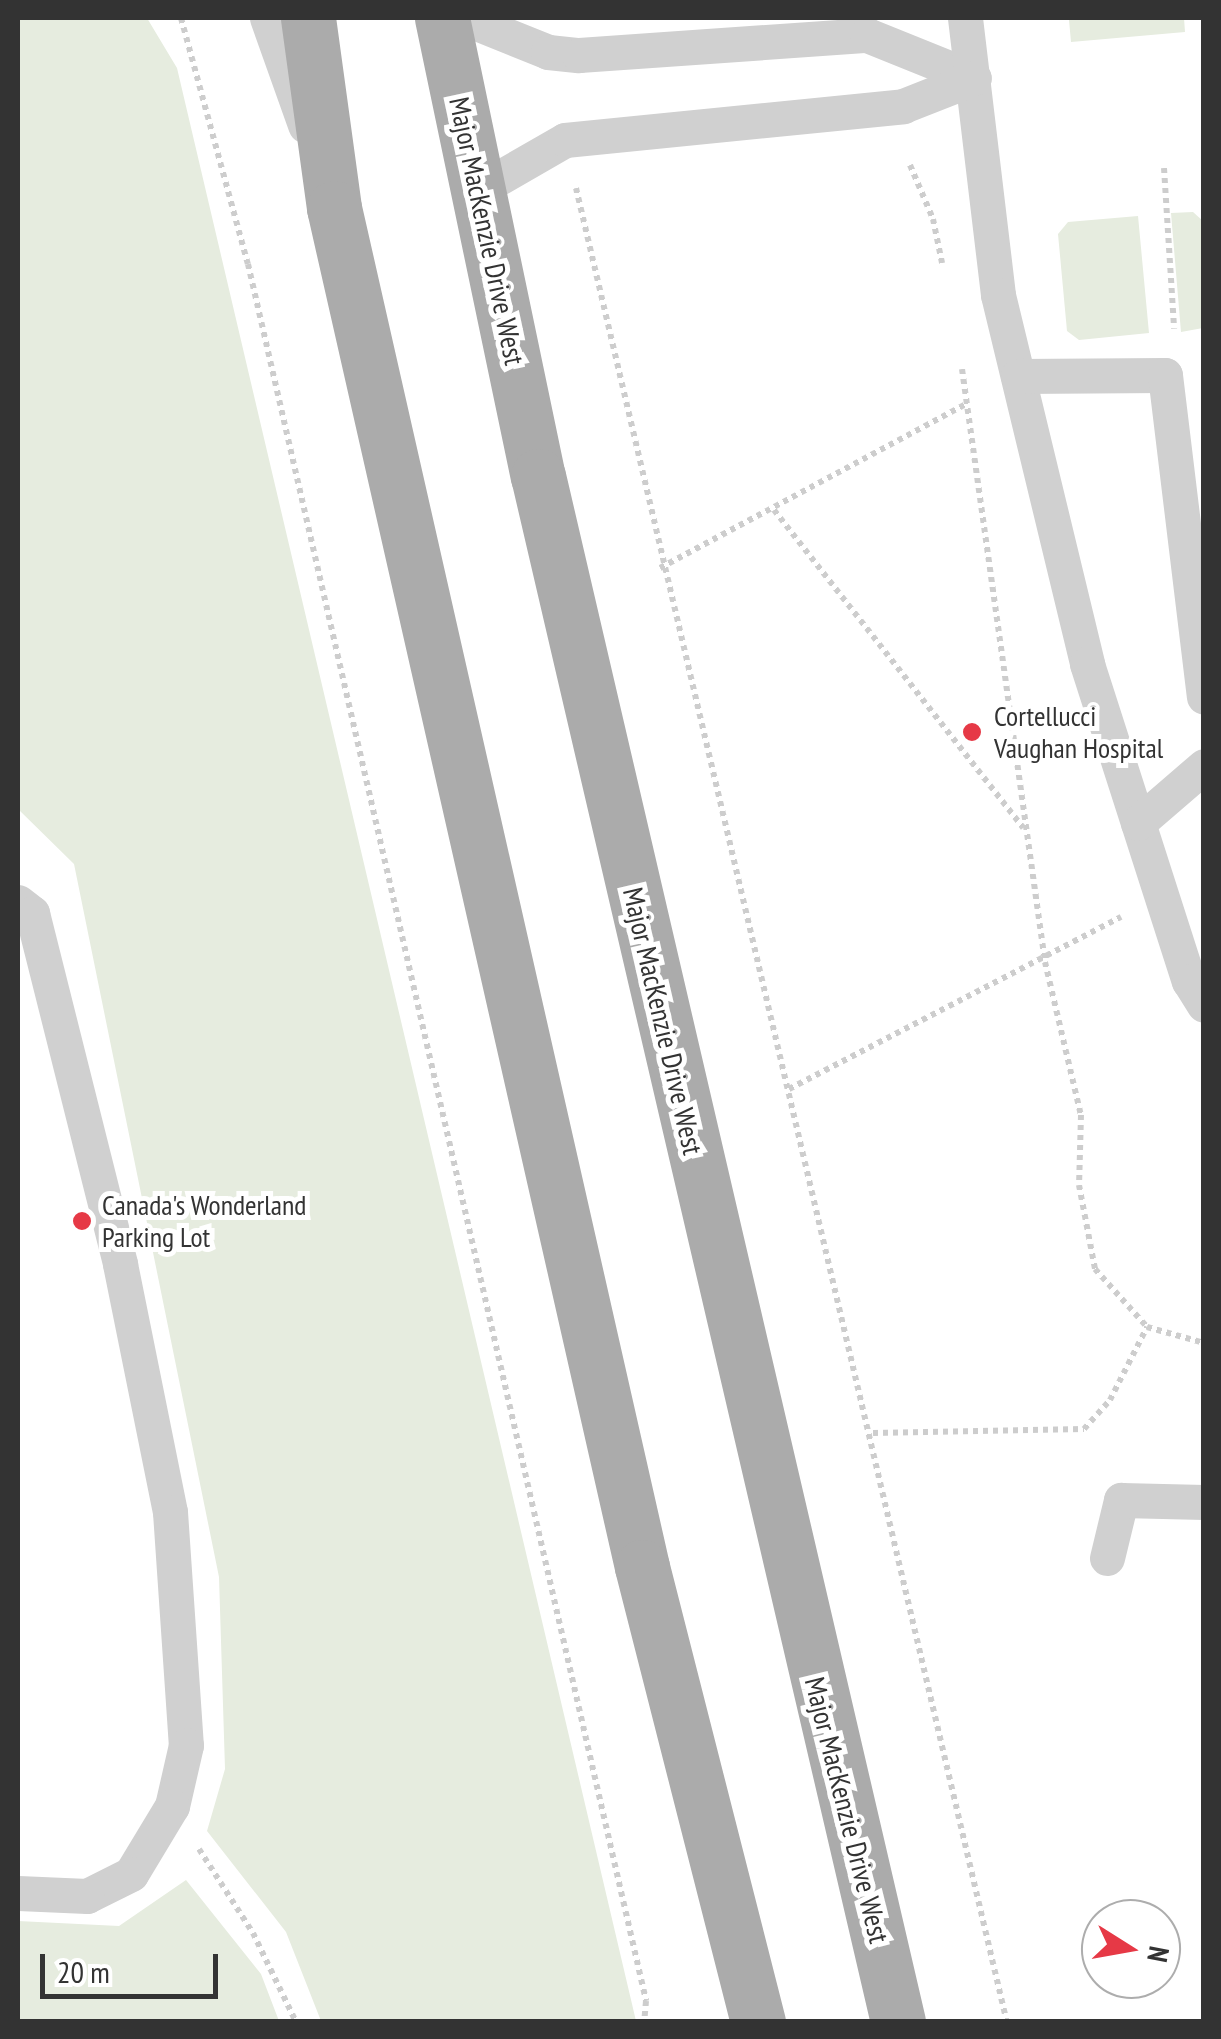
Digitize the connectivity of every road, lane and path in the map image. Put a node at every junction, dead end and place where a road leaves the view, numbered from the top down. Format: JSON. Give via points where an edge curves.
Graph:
{"nodes":[{"id":1,"x":180,"y":18,"type":"edge"},
{"id":2,"x":267,"y":18,"type":"edge"},
{"id":3,"x":308,"y":18,"type":"edge"},
{"id":4,"x":442,"y":18,"type":"edge"},
{"id":5,"x":464,"y":18,"type":"edge"},
{"id":6,"x":965,"y":18,"type":"edge"},
{"id":7,"x":974,"y":78,"type":"junction"},
{"id":8,"x":566,"y":140,"type":"junction"},
{"id":9,"x":910,"y":165,"type":"dead end"},
{"id":10,"x":1164,"y":168,"type":"dead end"},
{"id":11,"x":478,"y":190,"type":"junction"},
{"id":12,"x":334,"y":208,"type":"junction"},
{"id":13,"x":944,"y":274,"type":"dead end"},
{"id":14,"x":958,"y":348,"type":"dead end"},
{"id":15,"x":1165,"y":375,"type":"junction"},
{"id":16,"x":1018,"y":376,"type":"junction"},
{"id":17,"x":968,"y":403,"type":"junction"},
{"id":18,"x":774,"y":510,"type":"junction"},
{"id":19,"x":660,"y":568,"type":"junction"},
{"id":20,"x":1204,"y":696,"type":"edge"},
{"id":21,"x":1204,"y":766,"type":"edge"},
{"id":22,"x":1138,"y":822,"type":"junction"},
{"id":23,"x":1024,"y":828,"type":"junction"},
{"id":24,"x":1161,"y":894,"type":"junction"},
{"id":25,"x":18,"y":902,"type":"edge"},
{"id":26,"x":1045,"y":962,"type":"junction"},
{"id":27,"x":1204,"y":1005,"type":"edge"},
{"id":28,"x":789,"y":1089,"type":"junction"},
{"id":29,"x":1147,"y":1327,"type":"junction"},
{"id":30,"x":1204,"y":1343,"type":"edge"},
{"id":31,"x":873,"y":1432,"type":"junction"},
{"id":32,"x":1204,"y":1502,"type":"edge"},
{"id":33,"x":1107,"y":1558,"type":"dead end"},
{"id":34,"x":172,"y":1806,"type":"junction"},
{"id":35,"x":18,"y":1893,"type":"edge"},
{"id":36,"x":296,"y":2022,"type":"edge"},
{"id":37,"x":644,"y":2022,"type":"edge"},
{"id":38,"x":758,"y":2022,"type":"edge"},
{"id":39,"x":898,"y":2022,"type":"edge"},
{"id":40,"x":1007,"y":2022,"type":"edge"}],
"edges":[{"from":1,"to":37,"type":"path","via":[[257,302],[646,2001]]},
{"from":2,"to":12,"type":"lane"},
{"from":3,"to":12,"type":"main road"},
{"from":4,"to":11,"type":"main road","name":"Major MacKenzie Drive West"},
{"from":5,"to":7,"type":"lane","via":[[548,52],[579,55],[867,35]]},
{"from":6,"to":7,"type":"lane"},
{"from":7,"to":8,"type":"lane","via":[[903,106]]},
{"from":7,"to":16,"type":"lane","via":[[998,296]]},
{"from":8,"to":11,"type":"lane"},
{"from":8,"to":19,"type":"path"},
{"from":9,"to":13,"type":"path","via":[[933,219]]},
{"from":10,"to":15,"type":"path","via":[[1174,327]]},
{"from":11,"to":39,"type":"main road","name":"Major MacKenzie Drive West","via":[[772,1502]]},
{"from":12,"to":38,"type":"main road","via":[[642,1567]]},
{"from":14,"to":17,"type":"path"},
{"from":15,"to":16,"type":"lane"},
{"from":15,"to":20,"type":"lane"},
{"from":16,"to":17,"type":"path"},
{"from":16,"to":22,"type":"lane","via":[[1086,664]]},
{"from":17,"to":18,"type":"path"},
{"from":17,"to":23,"type":"path"},
{"from":18,"to":19,"type":"path"},
{"from":18,"to":23,"type":"path"},
{"from":19,"to":28,"type":"path"},
{"from":21,"to":22,"type":"lane"},
{"from":22,"to":24,"type":"lane"},
{"from":23,"to":26,"type":"path"},
{"from":24,"to":26,"type":"path"},
{"from":24,"to":27,"type":"lane"},
{"from":25,"to":34,"type":"lane","via":[[32,913],[74,1063],[170,1512],[186,1745]]},
{"from":26,"to":28,"type":"path"},
{"from":26,"to":29,"type":"path","via":[[1081,1116],[1079,1185],[1095,1269]]},
{"from":28,"to":31,"type":"path"},
{"from":29,"to":30,"type":"path"},
{"from":29,"to":31,"type":"path","via":[[1110,1400],[1084,1430]]},
{"from":31,"to":40,"type":"path"},
{"from":32,"to":33,"type":"lane","via":[[1121,1500]]},
{"from":34,"to":35,"type":"lane","via":[[132,1874],[87,1896]]},
{"from":34,"to":36,"type":"path","via":[[253,1933]]}]}
